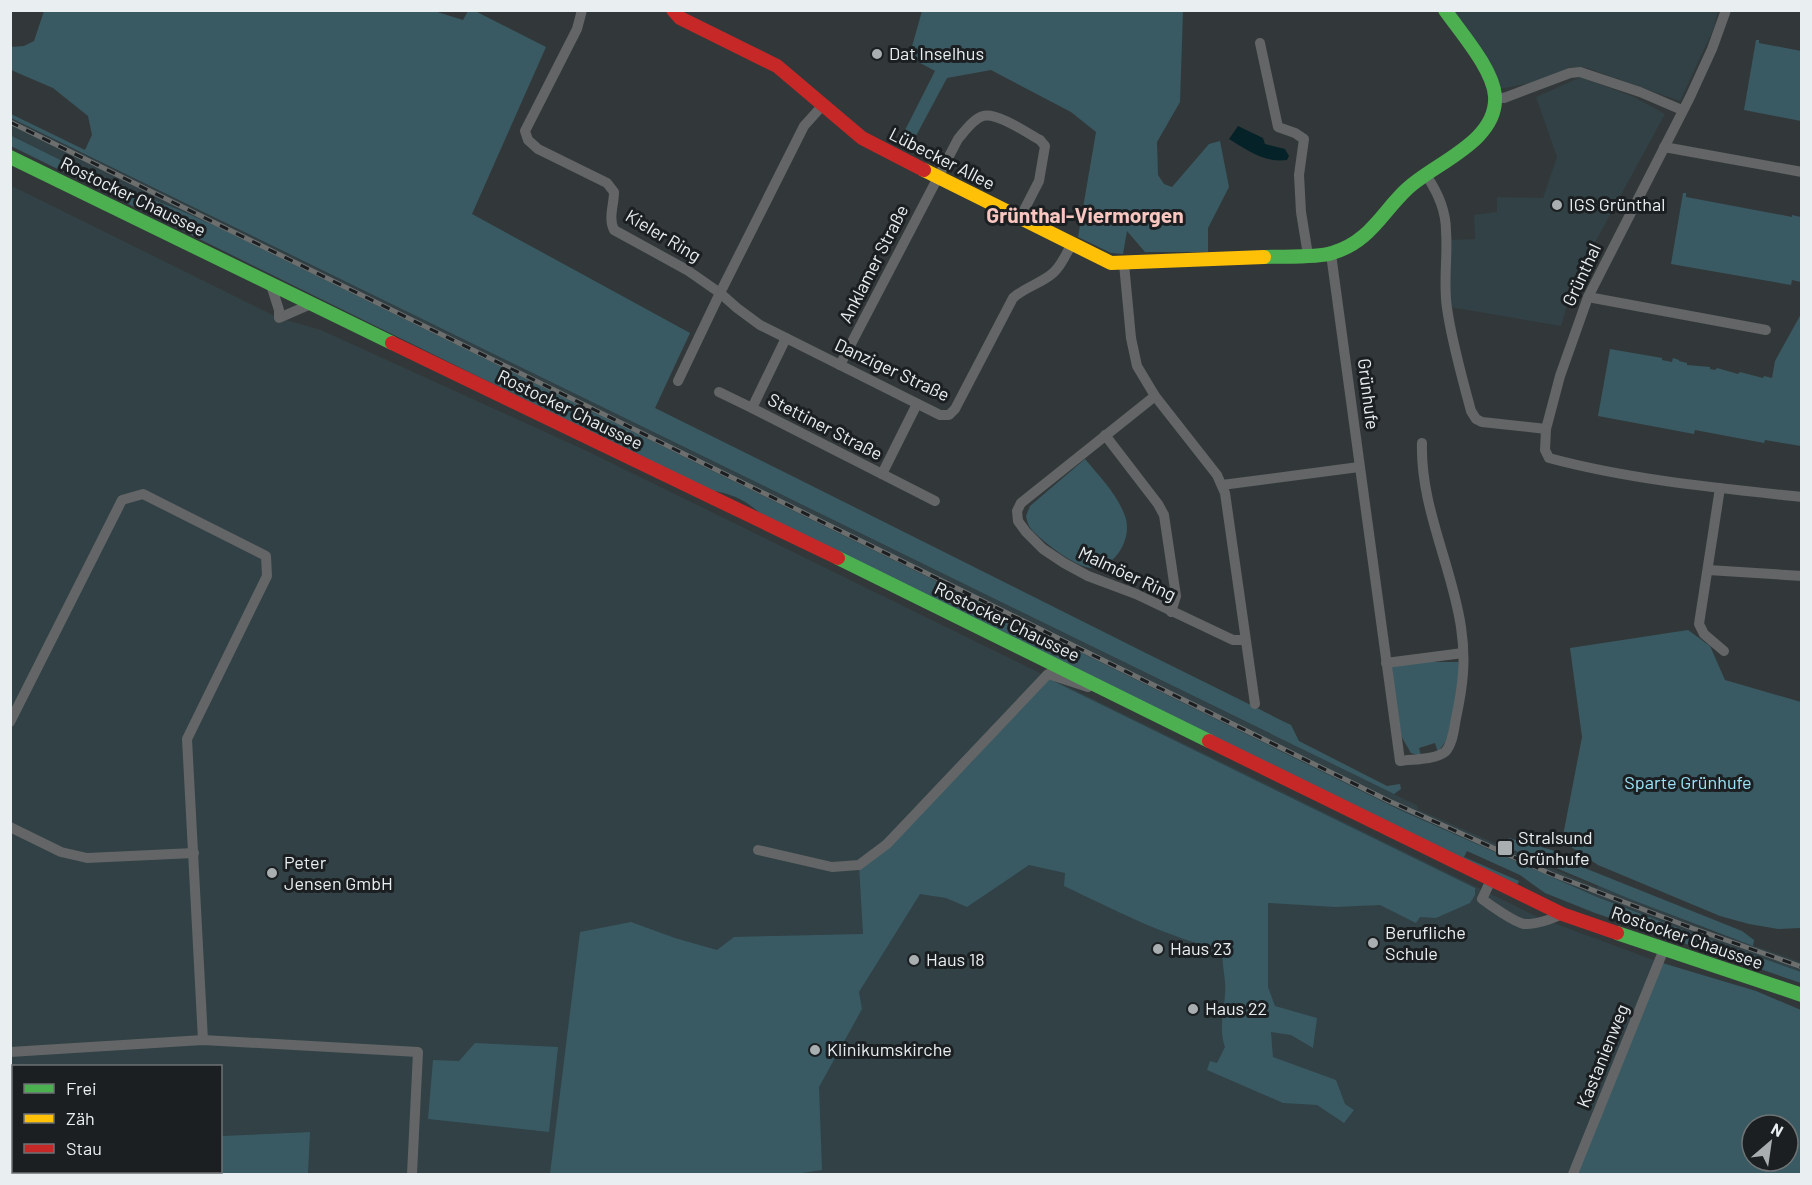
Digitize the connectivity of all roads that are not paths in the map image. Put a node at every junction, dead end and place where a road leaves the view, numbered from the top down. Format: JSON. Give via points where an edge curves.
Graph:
{"nodes":[{"id":1,"x":582,"y":10,"type":"edge"},
{"id":2,"x":673,"y":10,"type":"edge"},
{"id":3,"x":1445,"y":10,"type":"edge"},
{"id":4,"x":1726,"y":10,"type":"edge"},
{"id":5,"x":1260,"y":43,"type":"dead end"},
{"id":6,"x":1495,"y":97,"type":"junction"},
{"id":7,"x":822,"y":106,"type":"junction"},
{"id":8,"x":1682,"y":110,"type":"junction"},
{"id":9,"x":1664,"y":147,"type":"junction"},
{"id":10,"x":10,"y":157,"type":"edge"},
{"id":11,"x":1802,"y":172,"type":"edge"},
{"id":12,"x":1426,"y":175,"type":"junction"},
{"id":13,"x":938,"y":177,"type":"junction"},
{"id":14,"x":1020,"y":218,"type":"junction"},
{"id":15,"x":1071,"y":245,"type":"junction"},
{"id":16,"x":1331,"y":254,"type":"junction"},
{"id":17,"x":1308,"y":255,"type":"junction"},
{"id":18,"x":1124,"y":264,"type":"junction"},
{"id":19,"x":272,"y":285,"type":"junction"},
{"id":20,"x":720,"y":293,"type":"junction"},
{"id":21,"x":1588,"y":297,"type":"junction"},
{"id":22,"x":311,"y":304,"type":"junction"},
{"id":23,"x":1766,"y":330,"type":"dead end"},
{"id":24,"x":786,"y":339,"type":"junction"},
{"id":25,"x":840,"y":365,"type":"junction"},
{"id":26,"x":678,"y":381,"type":"dead end"},
{"id":27,"x":719,"y":392,"type":"dead end"},
{"id":28,"x":1155,"y":396,"type":"junction"},
{"id":29,"x":917,"y":404,"type":"junction"},
{"id":30,"x":752,"y":408,"type":"junction"},
{"id":31,"x":1546,"y":429,"type":"junction"},
{"id":32,"x":1105,"y":435,"type":"junction"},
{"id":33,"x":1422,"y":443,"type":"dead end"},
{"id":34,"x":1359,"y":467,"type":"junction"},
{"id":35,"x":882,"y":474,"type":"junction"},
{"id":36,"x":1222,"y":485,"type":"junction"},
{"id":37,"x":1720,"y":488,"type":"junction"},
{"id":38,"x":1802,"y":497,"type":"edge"},
{"id":39,"x":935,"y":501,"type":"dead end"},
{"id":40,"x":1708,"y":570,"type":"junction"},
{"id":41,"x":1802,"y":576,"type":"edge"},
{"id":42,"x":1171,"y":612,"type":"junction"},
{"id":43,"x":1245,"y":640,"type":"junction"},
{"id":44,"x":1724,"y":651,"type":"dead end"},
{"id":45,"x":1464,"y":653,"type":"junction"},
{"id":46,"x":1386,"y":663,"type":"junction"},
{"id":47,"x":1114,"y":695,"type":"junction"},
{"id":48,"x":1255,"y":704,"type":"dead end"},
{"id":49,"x":10,"y":722,"type":"edge"},
{"id":50,"x":10,"y":827,"type":"edge"},
{"id":51,"x":758,"y":850,"type":"dead end"},
{"id":52,"x":194,"y":853,"type":"junction"},
{"id":53,"x":1491,"y":880,"type":"junction"},
{"id":54,"x":1562,"y":914,"type":"junction"},
{"id":55,"x":1664,"y":949,"type":"junction"},
{"id":56,"x":1802,"y":995,"type":"edge"},
{"id":57,"x":204,"y":1040,"type":"junction"},
{"id":58,"x":10,"y":1052,"type":"edge"},
{"id":59,"x":412,"y":1174,"type":"edge"},
{"id":60,"x":1573,"y":1174,"type":"edge"}],
"edges":[{"from":1,"to":20,"type":"street","name":"Kieler Ring","via":[[577,29],[525,131],[528,140],[538,149],[607,183],[614,192],[610,218],[614,230]]},
{"from":2,"to":7,"type":"main road","name":"Lübecker Allee","via":[[680,18],[777,66]]},
{"from":3,"to":6,"type":"main road","via":[[1490,80]]},
{"from":4,"to":8,"type":"street","name":"Grünthal"},
{"from":5,"to":17,"type":"street","via":[[1278,128],[1304,140],[1299,174]]},
{"from":6,"to":8,"type":"street","via":[[1504,98],[1580,72]]},
{"from":6,"to":12,"type":"main road","via":[[1490,118],[1475,139]]},
{"from":7,"to":13,"type":"main road","name":"Lübecker Allee","via":[[862,138]]},
{"from":7,"to":20,"type":"street","via":[[804,126]]},
{"from":8,"to":9,"type":"street","name":"Grünthal"},
{"from":9,"to":11,"type":"street"},
{"from":9,"to":21,"type":"street","name":"Grünthal"},
{"from":10,"to":19,"type":"main road","name":"Rostocker Chaussee"},
{"from":12,"to":16,"type":"main road","via":[[1409,187],[1369,232]]},
{"from":12,"to":31,"type":"street","via":[[1444,215],[1447,307],[1471,411],[1482,422]]},
{"from":13,"to":14,"type":"main road","name":"Lübecker Allee"},
{"from":13,"to":14,"type":"street","name":"Anklamer Straße","via":[[968,127],[981,116],[993,115],[1045,146],[1039,181]]},
{"from":13,"to":25,"type":"street","name":"Anklamer Straße"},
{"from":14,"to":15,"type":"main road","name":"Lübecker Allee"},
{"from":15,"to":18,"type":"main road","name":"Lübecker Allee","via":[[1102,260]]},
{"from":15,"to":29,"type":"street","name":"Danziger Straße","via":[[1052,275],[1019,292],[1007,306],[955,409],[940,416]]},
{"from":16,"to":17,"type":"main road","name":"Lübecker Allee"},
{"from":16,"to":34,"type":"street","name":"Grünhufe"},
{"from":17,"to":18,"type":"main road","name":"Lübecker Allee"},
{"from":18,"to":28,"type":"street","via":[[1134,356]]},
{"from":19,"to":22,"type":"main road","name":"Rostocker Chaussee"},
{"from":19,"to":22,"type":"street","via":[[279,318]]},
{"from":20,"to":24,"type":"street","name":"Danziger Straße","via":[[747,317]]},
{"from":20,"to":26,"type":"street"},
{"from":21,"to":23,"type":"street"},
{"from":21,"to":31,"type":"street","name":"Grünthal"},
{"from":22,"to":47,"type":"main road","name":"Rostocker Chaussee"},
{"from":24,"to":25,"type":"street","name":"Danziger Straße"},
{"from":24,"to":30,"type":"street","name":"Stettiner Straße"},
{"from":25,"to":29,"type":"street","name":"Danziger Straße"},
{"from":27,"to":30,"type":"street"},
{"from":28,"to":32,"type":"street","name":"Malmöer Ring"},
{"from":28,"to":36,"type":"street"},
{"from":29,"to":35,"type":"street","name":"Stettiner Straße"},
{"from":30,"to":35,"type":"street","name":"Stettiner Straße"},
{"from":31,"to":37,"type":"street","name":"Grünthal","via":[[1545,450],[1549,458]]},
{"from":32,"to":42,"type":"street","via":[[1164,515],[1176,596]]},
{"from":32,"to":42,"type":"street","name":"Malmöer Ring","via":[[1021,503],[1018,521],[1043,549],[1064,563]]},
{"from":33,"to":45,"type":"street","name":"Grünhufe","via":[[1437,537],[1461,626]]},
{"from":34,"to":36,"type":"street"},
{"from":34,"to":46,"type":"street","name":"Grünhufe"},
{"from":35,"to":39,"type":"street"},
{"from":36,"to":43,"type":"street"},
{"from":37,"to":38,"type":"street"},
{"from":37,"to":40,"type":"street"},
{"from":40,"to":41,"type":"street"},
{"from":40,"to":44,"type":"street","via":[[1699,624],[1704,634]]},
{"from":42,"to":43,"type":"street","name":"Malmöer Ring","via":[[1233,640]]},
{"from":43,"to":48,"type":"street"},
{"from":45,"to":46,"type":"street"},
{"from":45,"to":46,"type":"street","name":"Grünhufe","via":[[1464,680],[1446,750],[1438,756],[1400,761]]},
{"from":47,"to":51,"type":"street","name":"Rostocker Chaussee","via":[[1048,674],[887,844],[859,865],[832,867]]},
{"from":47,"to":53,"type":"main road","name":"Rostocker Chaussee"},
{"from":49,"to":52,"type":"street","via":[[122,500],[143,494],[266,556],[267,576],[187,740]]},
{"from":50,"to":52,"type":"street","via":[[61,852],[87,858]]},
{"from":52,"to":57,"type":"street"},
{"from":53,"to":54,"type":"main road","name":"Rostocker Chaussee"},
{"from":53,"to":54,"type":"street","via":[[1482,899],[1524,924],[1551,920]]},
{"from":54,"to":55,"type":"main road","name":"Rostocker Chaussee"},
{"from":55,"to":56,"type":"main road","name":"Rostocker Chaussee"},
{"from":55,"to":60,"type":"street","name":"Kastanienweg"},
{"from":57,"to":58,"type":"street"},
{"from":57,"to":59,"type":"street","via":[[418,1052]]}]}
